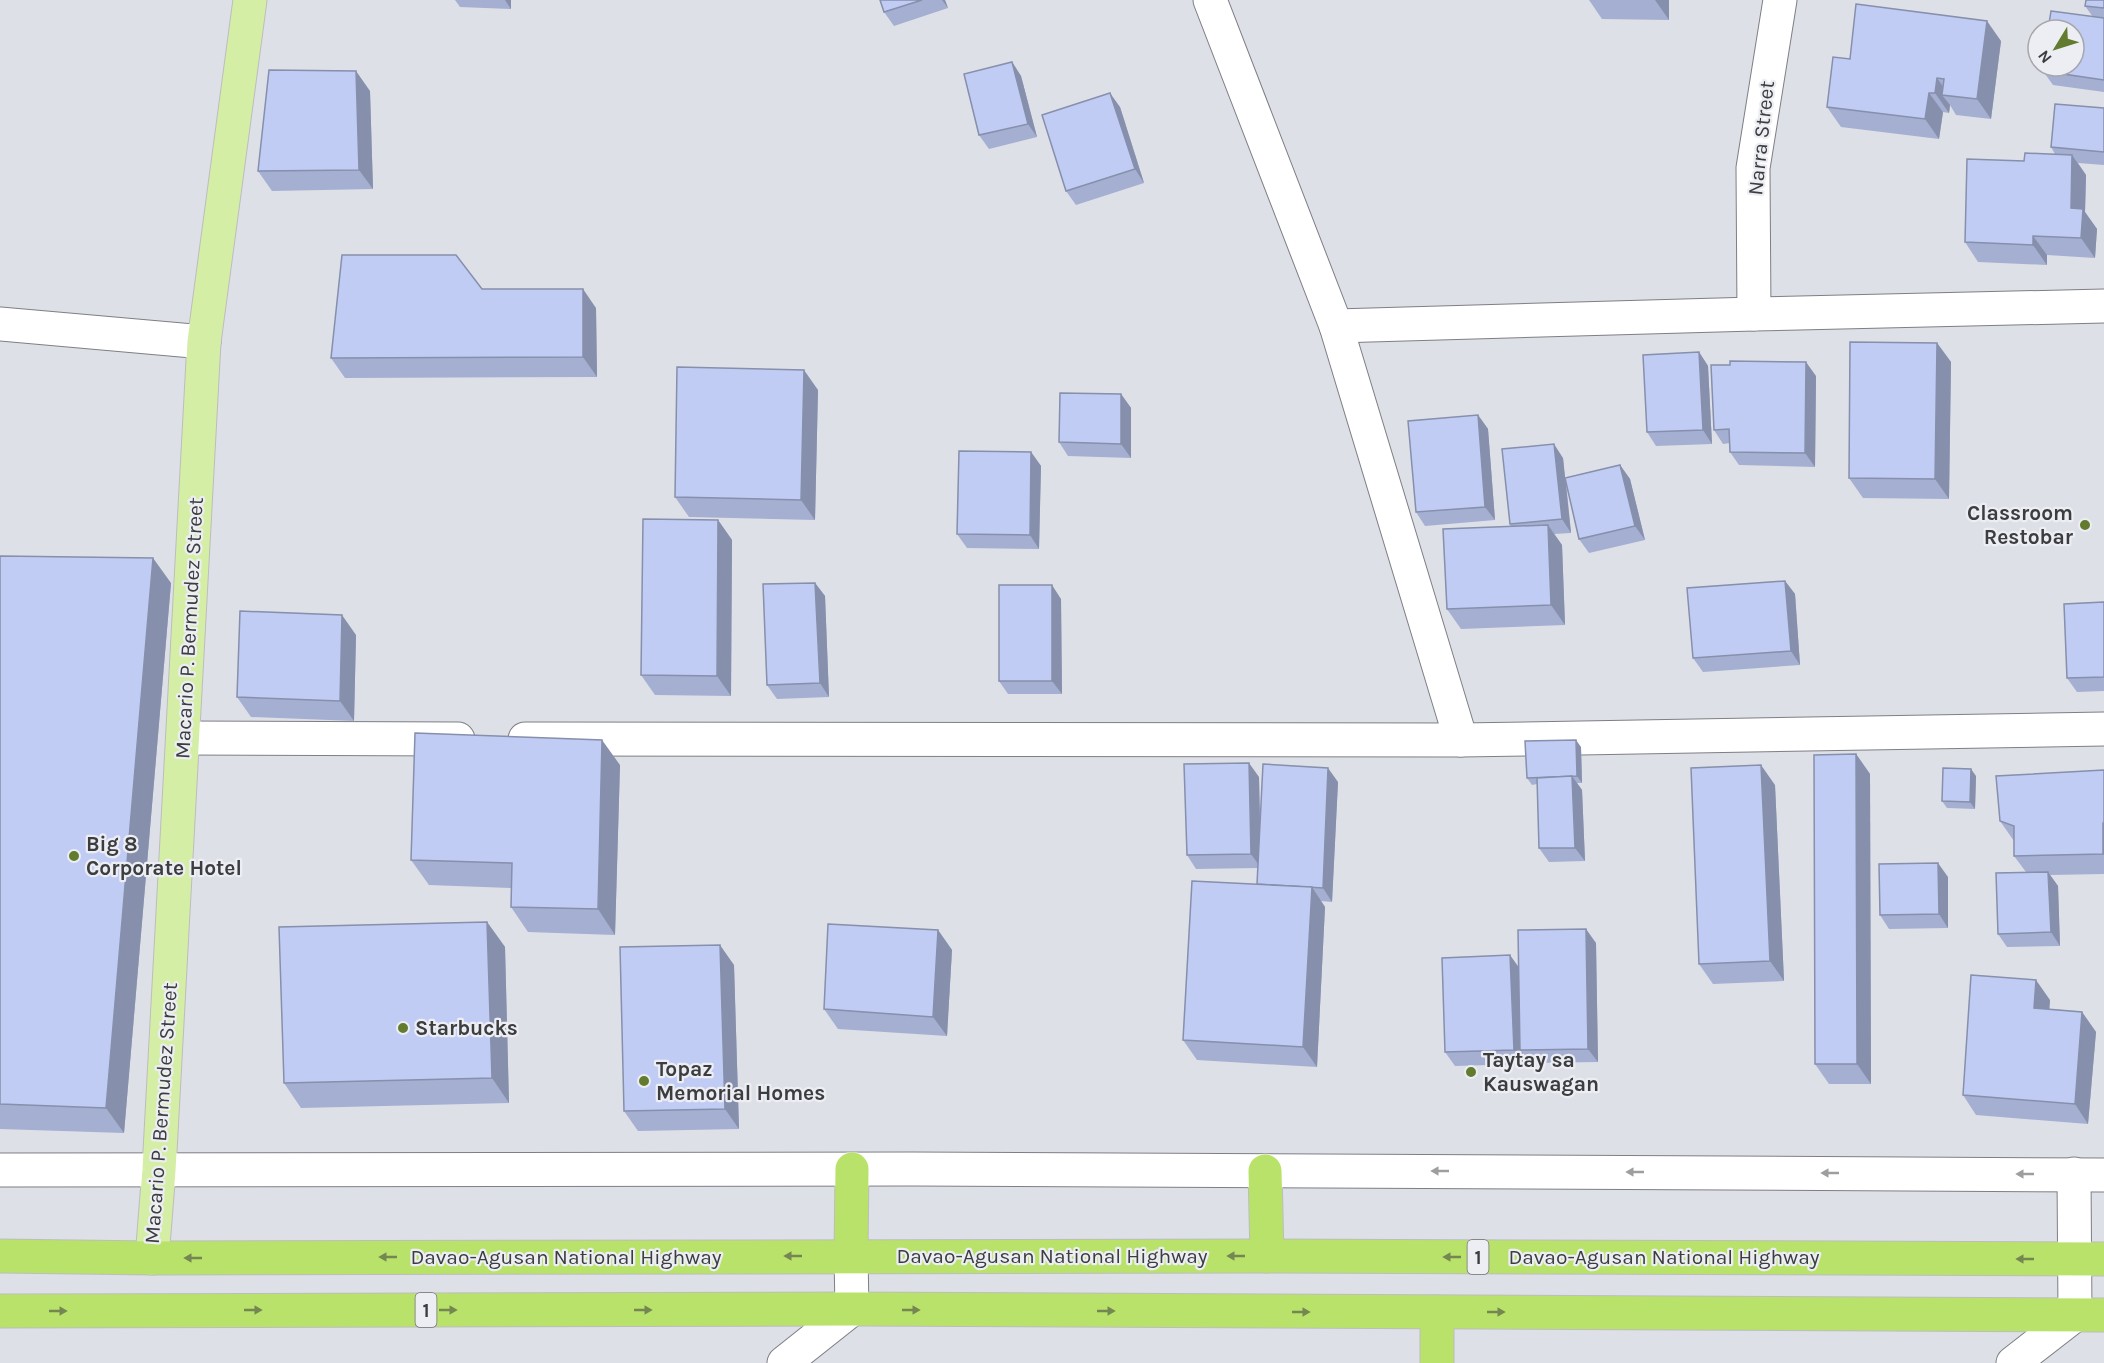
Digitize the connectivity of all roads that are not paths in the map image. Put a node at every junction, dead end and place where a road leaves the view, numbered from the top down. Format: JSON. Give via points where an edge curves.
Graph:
{"nodes":[{"id":1,"x":250,"y":0,"type":"edge"},
{"id":2,"x":1210,"y":0,"type":"edge"},
{"id":3,"x":1780,"y":0,"type":"edge"},
{"id":4,"x":2104,"y":306,"type":"edge"},
{"id":5,"x":1754,"y":314,"type":"junction"},
{"id":6,"x":0,"y":324,"type":"edge"},
{"id":7,"x":1336,"y":326,"type":"junction"},
{"id":8,"x":204,"y":342,"type":"junction"},
{"id":9,"x":2104,"y":729,"type":"edge"},
{"id":10,"x":183,"y":738,"type":"junction"},
{"id":11,"x":1461,"y":740,"type":"junction"},
{"id":12,"x":852,"y":1169,"type":"junction"},
{"id":13,"x":0,"y":1170,"type":"edge"},
{"id":14,"x":159,"y":1170,"type":"junction"},
{"id":15,"x":1265,"y":1171,"type":"junction"},
{"id":16,"x":2089,"y":1174,"type":"edge"},
{"id":17,"x":0,"y":1256,"type":"edge"},
{"id":18,"x":851,"y":1256,"type":"junction"},
{"id":19,"x":1267,"y":1256,"type":"junction"},
{"id":20,"x":152,"y":1258,"type":"junction"},
{"id":21,"x":2089,"y":1259,"type":"edge"},
{"id":22,"x":852,"y":1309,"type":"junction"},
{"id":23,"x":0,"y":1311,"type":"edge"},
{"id":24,"x":1437,"y":1312,"type":"junction"},
{"id":25,"x":2089,"y":1315,"type":"edge"},
{"id":26,"x":784,"y":1363,"type":"edge"},
{"id":27,"x":1437,"y":1363,"type":"edge"},
{"id":28,"x":2013,"y":1363,"type":"edge"}],
"edges":[{"from":1,"to":8,"type":"main road","name":"Macario P. Bermudez Street"},
{"from":2,"to":7,"type":"street"},
{"from":3,"to":5,"type":"street","name":"Narra Street","via":[[1753,168]]},
{"from":4,"to":5,"type":"street"},
{"from":5,"to":7,"type":"street"},
{"from":6,"to":8,"type":"street"},
{"from":7,"to":11,"type":"street"},
{"from":8,"to":10,"type":"main road","name":"Macario P. Bermudez Street"},
{"from":9,"to":11,"type":"street"},
{"from":10,"to":11,"type":"street"},
{"from":10,"to":14,"type":"main road","name":"Macario P. Bermudez Street"},
{"from":12,"to":14,"type":"street"},
{"from":12,"to":15,"type":"street"},
{"from":12,"to":18,"type":"highway"},
{"from":13,"to":14,"type":"street"},
{"from":14,"to":20,"type":"main road","name":"Macario P. Bermudez Street"},
{"from":16,"to":15,"type":"street","one_way":true},
{"from":15,"to":19,"type":"highway"},
{"from":16,"to":21,"type":"street"},
{"from":17,"to":20,"type":"highway","name":"Davao-Agusan National Highway","number":"1"},
{"from":19,"to":18,"type":"highway","name":"Davao-Agusan National Highway","number":"1","one_way":true},
{"from":18,"to":20,"type":"highway","name":"Davao-Agusan National Highway","number":"1","one_way":true},
{"from":18,"to":22,"type":"street"},
{"from":21,"to":19,"type":"highway","name":"Davao-Agusan National Highway","number":"1","one_way":true},
{"from":21,"to":25,"type":"street"},
{"from":23,"to":22,"type":"highway","number":"1","one_way":true},
{"from":22,"to":24,"type":"highway","number":"1","one_way":true},
{"from":22,"to":26,"type":"street"},
{"from":24,"to":25,"type":"highway","number":"1","one_way":true},
{"from":24,"to":27,"type":"highway"},
{"from":25,"to":28,"type":"street"}]}
